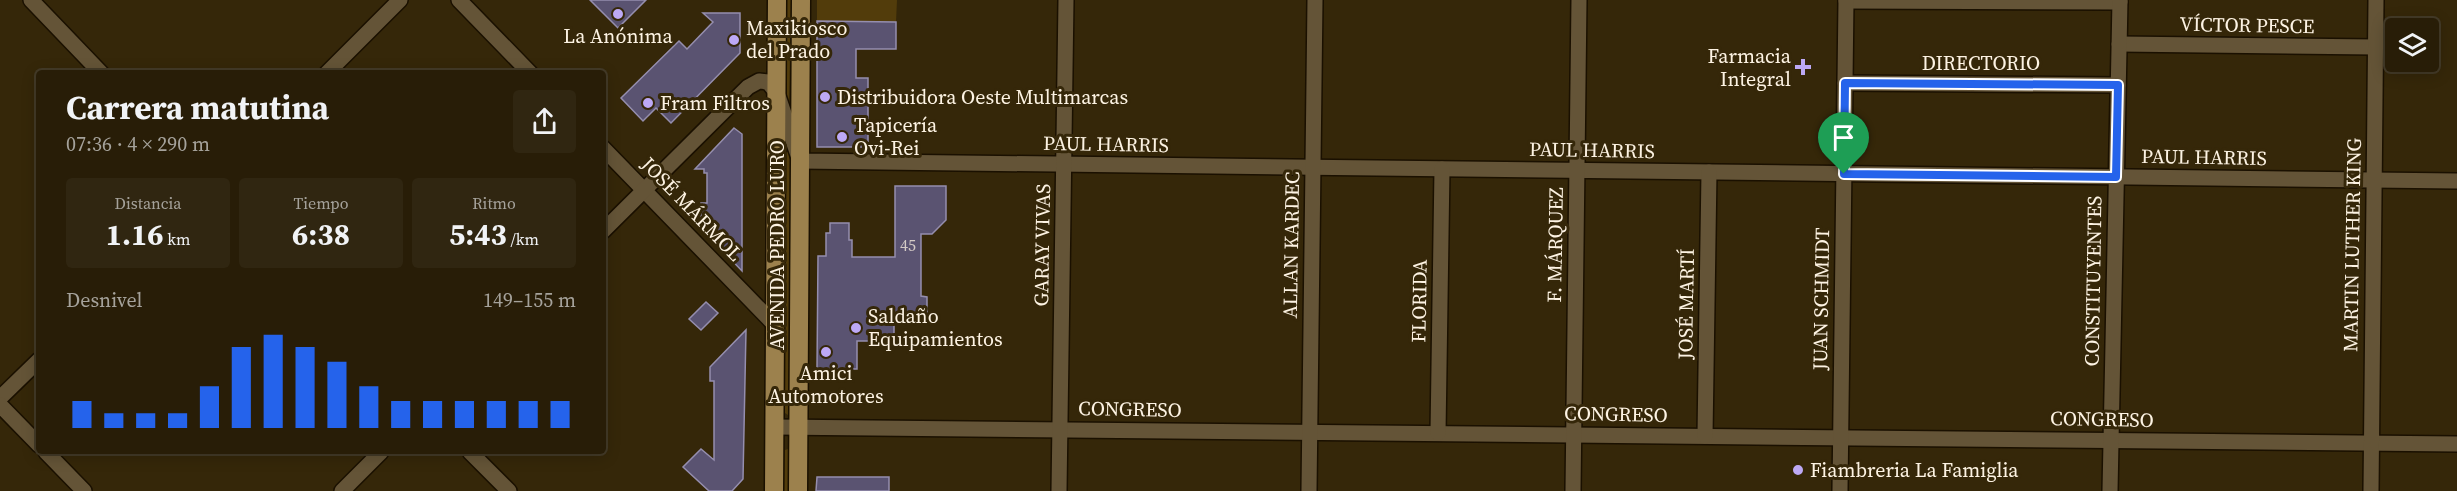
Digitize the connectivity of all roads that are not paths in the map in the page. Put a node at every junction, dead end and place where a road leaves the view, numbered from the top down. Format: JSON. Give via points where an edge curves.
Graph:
{"nodes":[{"id":1,"x":31,"y":0,"type":"edge"},
{"id":2,"x":400,"y":0,"type":"edge"},
{"id":3,"x":459,"y":0,"type":"edge"},
{"id":4,"x":777,"y":0,"type":"edge"},
{"id":5,"x":801,"y":0,"type":"edge"},
{"id":6,"x":1066,"y":0,"type":"edge"},
{"id":7,"x":1315,"y":0,"type":"edge"},
{"id":8,"x":1579,"y":0,"type":"edge"},
{"id":9,"x":1846,"y":0,"type":"edge"},
{"id":10,"x":2376,"y":0,"type":"edge"},
{"id":11,"x":2120,"y":1,"type":"edge"},
{"id":12,"x":2119,"y":44,"type":"junction"},
{"id":13,"x":2375,"y":47,"type":"junction"},
{"id":14,"x":98,"y":70,"type":"edge"},
{"id":15,"x":331,"y":70,"type":"edge"},
{"id":16,"x":527,"y":70,"type":"edge"},
{"id":17,"x":1845,"y":83,"type":"junction"},
{"id":18,"x":2118,"y":85,"type":"junction"},
{"id":19,"x":777,"y":93,"type":"junction"},
{"id":20,"x":606,"y":151,"type":"edge"},
{"id":21,"x":800,"y":161,"type":"junction"},
{"id":22,"x":1064,"y":165,"type":"junction"},
{"id":23,"x":1313,"y":167,"type":"junction"},
{"id":24,"x":1442,"y":169,"type":"junction"},
{"id":25,"x":1577,"y":171,"type":"junction"},
{"id":26,"x":1709,"y":172,"type":"junction"},
{"id":27,"x":1844,"y":174,"type":"junction"},
{"id":28,"x":2116,"y":177,"type":"junction"},
{"id":29,"x":2374,"y":180,"type":"junction"},
{"id":30,"x":2457,"y":181,"type":"edge"},
{"id":31,"x":644,"y":190,"type":"junction"},
{"id":32,"x":606,"y":228,"type":"edge"},
{"id":33,"x":775,"y":325,"type":"junction"},
{"id":34,"x":36,"y":363,"type":"edge"},
{"id":35,"x":0,"y":399,"type":"edge"},
{"id":36,"x":0,"y":405,"type":"edge"},
{"id":37,"x":775,"y":427,"type":"junction"},
{"id":38,"x":798,"y":427,"type":"junction"},
{"id":39,"x":1060,"y":430,"type":"junction"},
{"id":40,"x":1310,"y":432,"type":"junction"},
{"id":41,"x":1438,"y":433,"type":"junction"},
{"id":42,"x":1573,"y":435,"type":"junction"},
{"id":43,"x":1705,"y":436,"type":"junction"},
{"id":44,"x":1841,"y":438,"type":"junction"},
{"id":45,"x":2111,"y":440,"type":"junction"},
{"id":46,"x":36,"y":442,"type":"edge"},
{"id":47,"x":2371,"y":443,"type":"junction"},
{"id":48,"x":2457,"y":444,"type":"edge"},
{"id":49,"x":48,"y":454,"type":"edge"},
{"id":50,"x":379,"y":454,"type":"edge"},
{"id":51,"x":472,"y":454,"type":"edge"},
{"id":52,"x":84,"y":491,"type":"edge"},
{"id":53,"x":342,"y":491,"type":"edge"},
{"id":54,"x":509,"y":491,"type":"edge"},
{"id":55,"x":774,"y":491,"type":"edge"},
{"id":56,"x":798,"y":491,"type":"edge"},
{"id":57,"x":1059,"y":491,"type":"edge"},
{"id":58,"x":1309,"y":491,"type":"edge"},
{"id":59,"x":1572,"y":491,"type":"edge"},
{"id":60,"x":1840,"y":491,"type":"edge"},
{"id":61,"x":2110,"y":491,"type":"edge"},
{"id":62,"x":2371,"y":491,"type":"edge"}],
"edges":[{"from":1,"to":14,"type":"street"},
{"from":2,"to":15,"type":"street"},
{"from":3,"to":16,"type":"street"},
{"from":4,"to":19,"type":"main road","name":"AVENIDA PEDRO LURO"},
{"from":5,"to":21,"type":"main road","name":"AVENIDA PEDRO LURO"},
{"from":6,"to":22,"type":"street","name":"GARAY VIVAS"},
{"from":7,"to":23,"type":"street","name":"ALLAN KARDEC"},
{"from":8,"to":25,"type":"street","name":"F. MÁRQUEZ"},
{"from":9,"to":11,"type":"street"},
{"from":9,"to":17,"type":"street","name":"JUAN SCHMIDT"},
{"from":10,"to":13,"type":"street","name":"MARTIN LUTHER KING"},
{"from":11,"to":12,"type":"street","name":"CONSTITUYENTES"},
{"from":12,"to":13,"type":"street","name":"VÍCTOR PESCE"},
{"from":12,"to":18,"type":"street","name":"CONSTITUYENTES"},
{"from":13,"to":29,"type":"street","name":"MARTIN LUTHER KING"},
{"from":17,"to":18,"type":"street","name":"DIRECTORIO"},
{"from":17,"to":27,"type":"street","name":"JUAN SCHMIDT"},
{"from":18,"to":28,"type":"street","name":"CONSTITUYENTES"},
{"from":19,"to":21,"type":"street"},
{"from":19,"to":31,"type":"street","via":[[768,82],[751,84]]},
{"from":19,"to":33,"type":"main road","name":"AVENIDA PEDRO LURO"},
{"from":20,"to":31,"type":"street","name":"JOSÉ MÁRMOL"},
{"from":21,"to":22,"type":"street","name":"PAUL HARRIS"},
{"from":21,"to":38,"type":"main road","name":"AVENIDA PEDRO LURO"},
{"from":22,"to":23,"type":"street","name":"PAUL HARRIS"},
{"from":22,"to":39,"type":"street","name":"GARAY VIVAS"},
{"from":23,"to":24,"type":"street","name":"PAUL HARRIS"},
{"from":23,"to":40,"type":"street","name":"ALLAN KARDEC"},
{"from":24,"to":25,"type":"street","name":"PAUL HARRIS"},
{"from":24,"to":41,"type":"street","name":"FLORIDA"},
{"from":25,"to":26,"type":"street","name":"PAUL HARRIS"},
{"from":25,"to":42,"type":"street","name":"F. MÁRQUEZ"},
{"from":26,"to":27,"type":"street","name":"PAUL HARRIS"},
{"from":26,"to":43,"type":"street","name":"JOSÉ MARTÍ"},
{"from":27,"to":28,"type":"street","name":"PAUL HARRIS"},
{"from":27,"to":44,"type":"street","name":"JUAN SCHMIDT"},
{"from":28,"to":29,"type":"street","name":"PAUL HARRIS"},
{"from":28,"to":45,"type":"street","name":"CONSTITUYENTES"},
{"from":29,"to":30,"type":"street","name":"PAUL HARRIS"},
{"from":29,"to":47,"type":"street","name":"MARTIN LUTHER KING"},
{"from":31,"to":32,"type":"street"},
{"from":31,"to":33,"type":"street","name":"JOSÉ MÁRMOL"},
{"from":33,"to":37,"type":"main road","name":"AVENIDA PEDRO LURO"},
{"from":34,"to":35,"type":"street"},
{"from":36,"to":46,"type":"street"},
{"from":37,"to":38,"type":"street","name":"CONGRESO"},
{"from":37,"to":55,"type":"main road","name":"AVENIDA PEDRO LURO"},
{"from":38,"to":39,"type":"street","name":"CONGRESO"},
{"from":38,"to":56,"type":"main road","name":"AVENIDA PEDRO LURO"},
{"from":39,"to":40,"type":"street","name":"CONGRESO"},
{"from":39,"to":57,"type":"street","name":"GARAY VIVAS"},
{"from":40,"to":41,"type":"street","name":"CONGRESO"},
{"from":40,"to":58,"type":"street","name":"ALLAN KARDEC"},
{"from":41,"to":42,"type":"street","name":"CONGRESO"},
{"from":42,"to":43,"type":"street","name":"CONGRESO"},
{"from":42,"to":59,"type":"street","name":"F. MÁRQUEZ"},
{"from":43,"to":44,"type":"street","name":"CONGRESO"},
{"from":44,"to":45,"type":"street","name":"CONGRESO"},
{"from":44,"to":60,"type":"street","name":"JUAN SCHMIDT"},
{"from":45,"to":47,"type":"street","name":"CONGRESO"},
{"from":45,"to":61,"type":"street","name":"CONSTITUYENTES"},
{"from":47,"to":48,"type":"street","name":"CONGRESO"},
{"from":47,"to":62,"type":"street","name":"MARTIN LUTHER KING"},
{"from":49,"to":52,"type":"street"},
{"from":50,"to":53,"type":"street"},
{"from":51,"to":54,"type":"street"}]}
